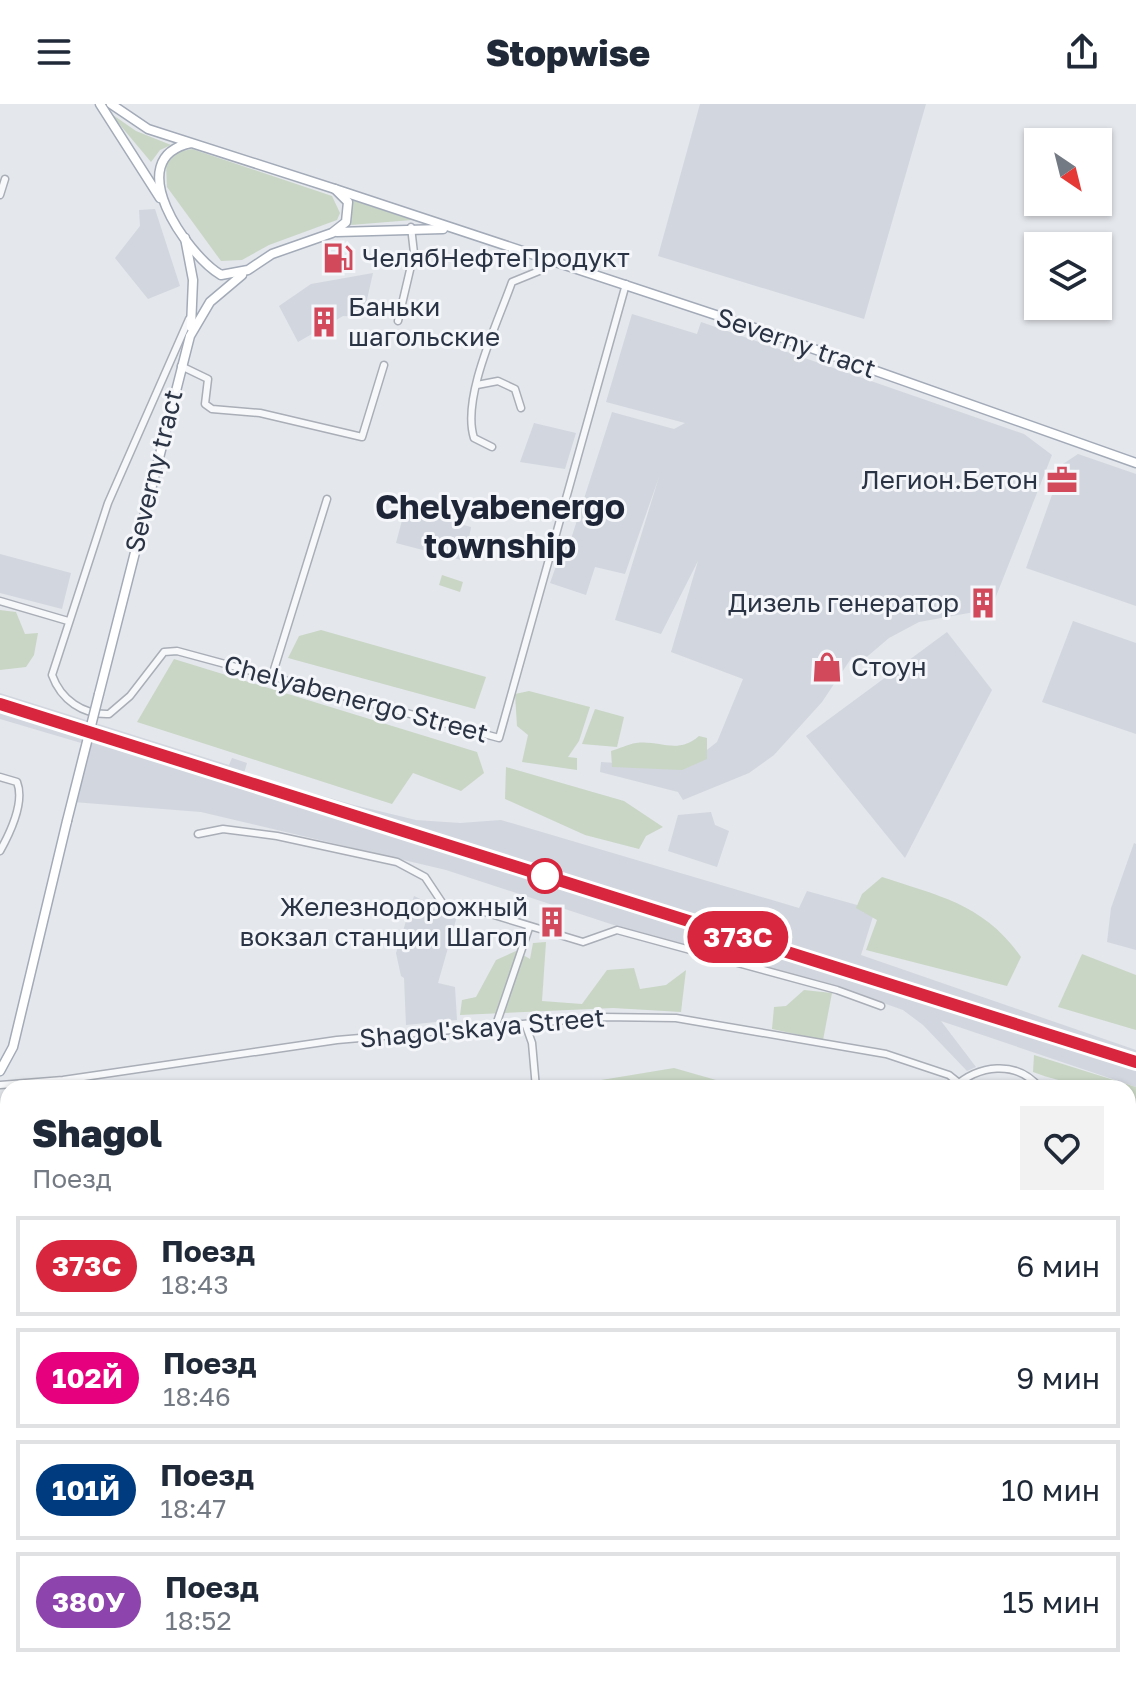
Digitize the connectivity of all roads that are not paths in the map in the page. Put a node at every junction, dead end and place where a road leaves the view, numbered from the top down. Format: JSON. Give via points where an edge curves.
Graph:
{"nodes":[{"id":1,"x":100,"y":104,"type":"edge"},
{"id":2,"x":111,"y":104,"type":"edge"},
{"id":3,"x":191,"y":143,"type":"junction"},
{"id":4,"x":5,"y":179,"type":"dead end"},
{"id":5,"x":335,"y":189,"type":"junction"},
{"id":6,"x":0,"y":195,"type":"edge"},
{"id":7,"x":164,"y":203,"type":"junction"},
{"id":8,"x":411,"y":227,"type":"junction"},
{"id":9,"x":455,"y":229,"type":"junction"},
{"id":10,"x":184,"y":233,"type":"junction"},
{"id":11,"x":332,"y":233,"type":"junction"},
{"id":12,"x":544,"y":259,"type":"junction"},
{"id":13,"x":248,"y":270,"type":"junction"},
{"id":14,"x":626,"y":284,"type":"junction"},
{"id":15,"x":195,"y":304,"type":"junction"},
{"id":16,"x":398,"y":321,"type":"dead end"},
{"id":17,"x":190,"y":336,"type":"junction"},
{"id":18,"x":384,"y":365,"type":"dead end"},
{"id":19,"x":181,"y":366,"type":"junction"},
{"id":20,"x":477,"y":385,"type":"junction"},
{"id":21,"x":521,"y":408,"type":"dead end"},
{"id":22,"x":492,"y":447,"type":"dead end"},
{"id":23,"x":1136,"y":463,"type":"edge"},
{"id":24,"x":327,"y":499,"type":"dead end"},
{"id":25,"x":0,"y":601,"type":"edge"},
{"id":26,"x":68,"y":621,"type":"junction"},
{"id":27,"x":177,"y":651,"type":"joint"},
{"id":28,"x":272,"y":676,"type":"junction"},
{"id":29,"x":0,"y":777,"type":"edge"},
{"id":30,"x":198,"y":834,"type":"dead end"},
{"id":31,"x":0,"y":851,"type":"edge"},
{"id":32,"x":529,"y":928,"type":"junction"},
{"id":33,"x":881,"y":1006,"type":"dead end"},
{"id":34,"x":496,"y":1025,"type":"junction"},
{"id":35,"x":526,"y":1026,"type":"junction"},
{"id":36,"x":0,"y":1071,"type":"edge"},
{"id":37,"x":63,"y":1080,"type":"edge"},
{"id":38,"x":535,"y":1080,"type":"edge"},
{"id":39,"x":952,"y":1080,"type":"edge"},
{"id":40,"x":964,"y":1080,"type":"edge"},
{"id":41,"x":1029,"y":1080,"type":"edge"}],
"edges":[{"from":1,"to":7,"type":"main road"},
{"from":2,"to":3,"type":"main road","via":[[148,129]]},
{"from":3,"to":5,"type":"main road","name":"Severny tract"},
{"from":3,"to":7,"type":"main road","via":[[177,146],[160,163],[157,178]]},
{"from":4,"to":6,"type":"street"},
{"from":5,"to":9,"type":"main road","name":"Severny tract"},
{"from":5,"to":11,"type":"main road","via":[[345,196],[349,209],[346,222]]},
{"from":7,"to":10,"type":"main road"},
{"from":8,"to":9,"type":"main road","name":"Severny tract"},
{"from":8,"to":11,"type":"main road","name":"Severny tract"},
{"from":8,"to":16,"type":"street","via":[[414,253]]},
{"from":9,"to":12,"type":"main road","name":"Severny tract"},
{"from":10,"to":13,"type":"main road","via":[[221,275]]},
{"from":10,"to":15,"type":"main road"},
{"from":11,"to":13,"type":"main road","name":"Severny tract","via":[[288,246]]},
{"from":12,"to":14,"type":"main road","name":"Severny tract"},
{"from":12,"to":20,"type":"street","via":[[539,271],[512,282]]},
{"from":13,"to":17,"type":"main road","name":"Severny tract","via":[[210,302]]},
{"from":14,"to":23,"type":"main road","name":"Severny tract"},
{"from":14,"to":28,"type":"street","name":"Chelyabenergo Street","via":[[499,738]]},
{"from":15,"to":17,"type":"main road"},
{"from":15,"to":26,"type":"street","name":"Severny tract","via":[[108,503]]},
{"from":17,"to":19,"type":"main road","name":"Severny tract"},
{"from":18,"to":19,"type":"street","via":[[362,437],[260,413],[212,409],[205,404],[208,379]]},
{"from":19,"to":36,"type":"main road","name":"Severny tract","bridge":true,"via":[[13,1047]]},
{"from":20,"to":21,"type":"street","via":[[498,381],[515,389]]},
{"from":20,"to":22,"type":"street","via":[[469,422],[474,438]]},
{"from":24,"to":28,"type":"street"},
{"from":25,"to":26,"type":"street"},
{"from":26,"to":27,"type":"street","name":"Severny tract","via":[[52,675],[65,698],[92,712],[109,714],[119,708],[164,652]]},
{"from":27,"to":28,"type":"street","name":"Chelyabenergo Street"},
{"from":29,"to":31,"type":"street","via":[[17,782],[20,793]]},
{"from":30,"to":32,"type":"street","via":[[223,829],[277,836],[397,862],[425,877],[445,907],[484,912]]},
{"from":32,"to":33,"type":"street","via":[[583,942],[617,930]]},
{"from":32,"to":34,"type":"street"},
{"from":34,"to":35,"type":"street","name":"Shagol'skaya Street"},
{"from":34,"to":37,"type":"street","name":"Shagol'skaya Street","via":[[275,1047]]},
{"from":35,"to":38,"type":"street"},
{"from":35,"to":39,"type":"street","name":"Shagol'skaya Street","via":[[602,1017],[676,1018],[886,1054]]},
{"from":40,"to":41,"type":"street","via":[[992,1067],[1015,1070]]}]}
